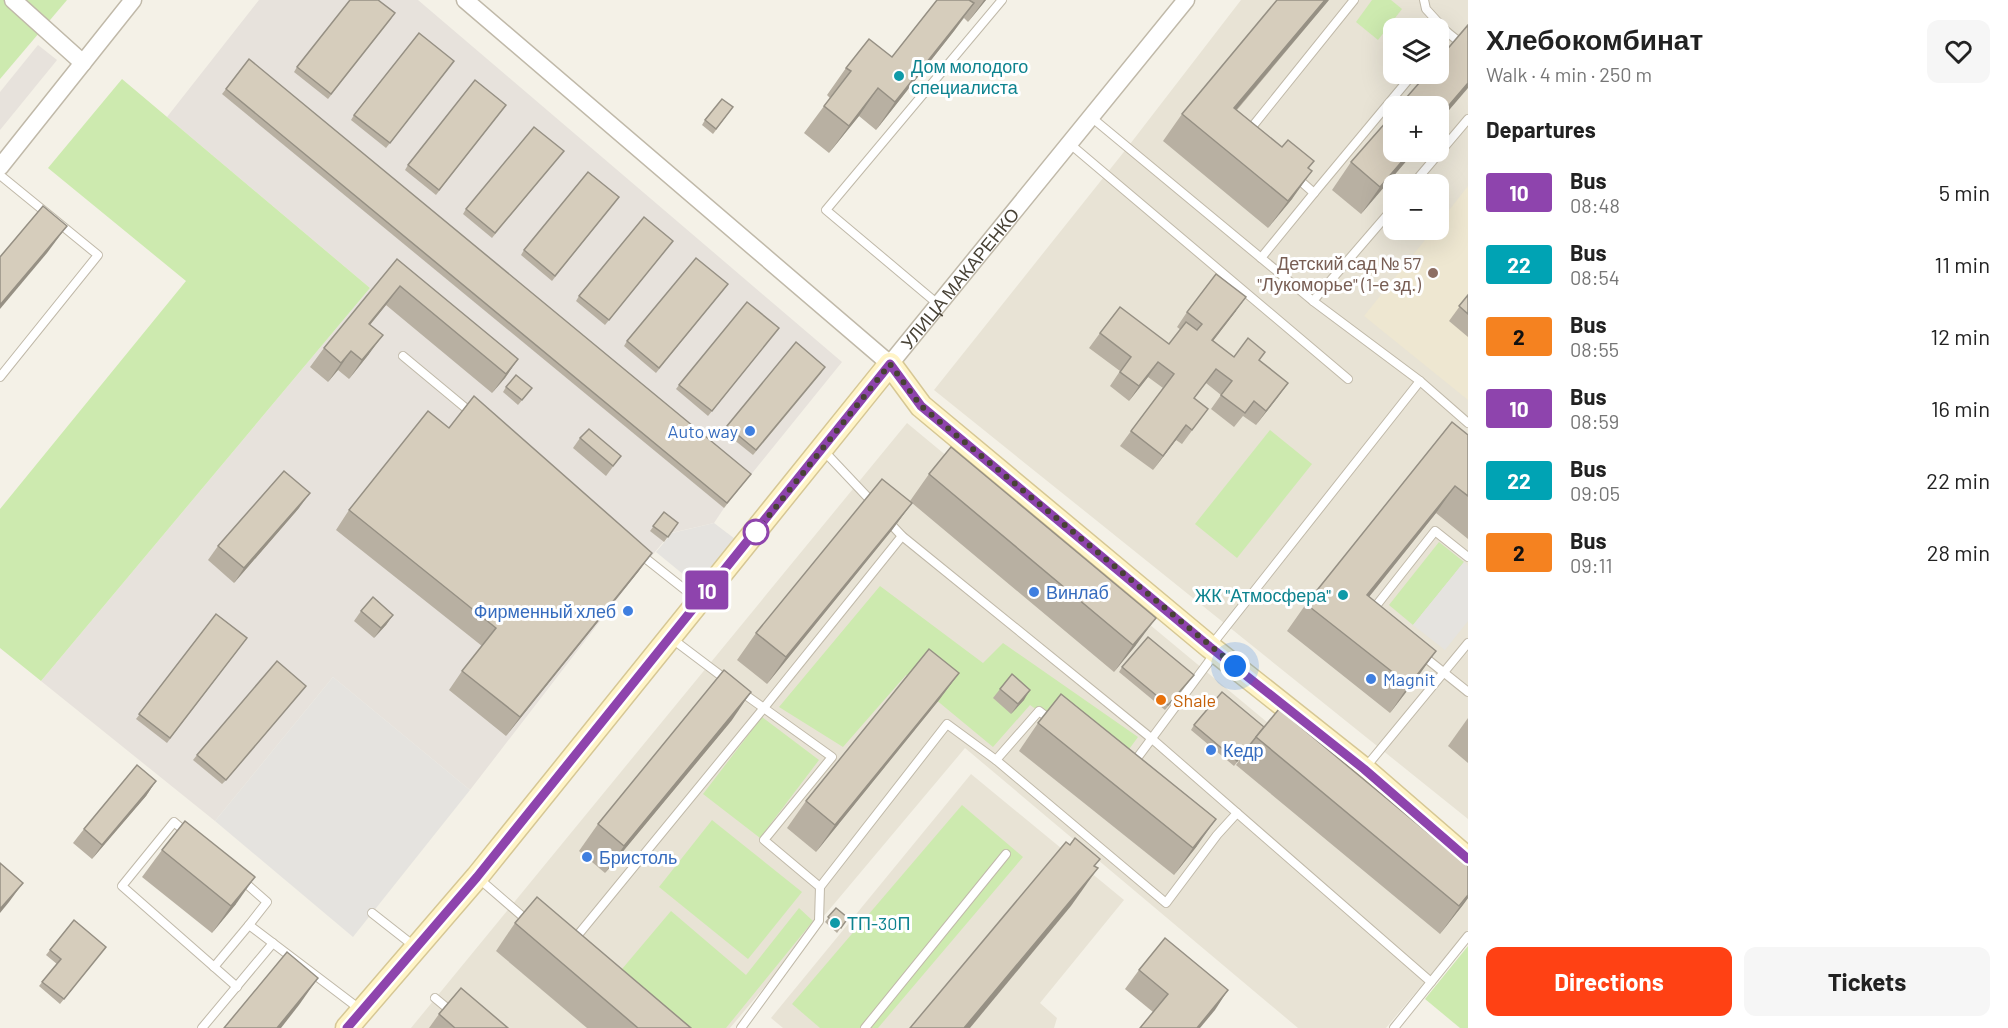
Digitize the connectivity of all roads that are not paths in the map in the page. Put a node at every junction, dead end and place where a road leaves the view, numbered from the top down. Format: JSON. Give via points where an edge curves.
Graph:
{"nodes":[{"id":1,"x":13,"y":0,"type":"edge"},
{"id":2,"x":133,"y":0,"type":"edge"},
{"id":3,"x":465,"y":0,"type":"edge"},
{"id":4,"x":1002,"y":0,"type":"edge"},
{"id":5,"x":1186,"y":0,"type":"edge"},
{"id":6,"x":1354,"y":0,"type":"edge"},
{"id":7,"x":1424,"y":0,"type":"edge"},
{"id":8,"x":1434,"y":18,"type":"edge"},
{"id":9,"x":1449,"y":34,"type":"edge"},
{"id":10,"x":1468,"y":49,"type":"edge"},
{"id":11,"x":83,"y":63,"type":"junction"},
{"id":12,"x":1405,"y":84,"type":"edge"},
{"id":13,"x":1091,"y":117,"type":"junction"},
{"id":14,"x":1468,"y":120,"type":"edge"},
{"id":15,"x":1256,"y":141,"type":"edge"},
{"id":16,"x":1070,"y":144,"type":"junction"},
{"id":17,"x":0,"y":167,"type":"edge"},
{"id":18,"x":1289,"y":170,"type":"edge"},
{"id":19,"x":1422,"y":174,"type":"edge"},
{"id":20,"x":0,"y":176,"type":"edge"},
{"id":21,"x":1314,"y":193,"type":"junction"},
{"id":22,"x":1383,"y":220,"type":"edge"},
{"id":23,"x":1262,"y":258,"type":"junction"},
{"id":24,"x":1314,"y":301,"type":"junction"},
{"id":25,"x":939,"y":305,"type":"junction"},
{"id":26,"x":403,"y":356,"type":"dead end"},
{"id":27,"x":890,"y":364,"type":"junction"},
{"id":28,"x":0,"y":377,"type":"edge"},
{"id":29,"x":1348,"y":379,"type":"dead end"},
{"id":30,"x":1420,"y":381,"type":"junction"},
{"id":31,"x":1468,"y":423,"type":"edge"},
{"id":32,"x":485,"y":424,"type":"edge"},
{"id":33,"x":822,"y":449,"type":"junction"},
{"id":34,"x":902,"y":536,"type":"junction"},
{"id":35,"x":630,"y":546,"type":"edge"},
{"id":36,"x":1468,"y":557,"type":"edge"},
{"id":37,"x":698,"y":601,"type":"junction"},
{"id":38,"x":1379,"y":622,"type":"edge"},
{"id":39,"x":671,"y":638,"type":"junction"},
{"id":40,"x":1468,"y":643,"type":"edge"},
{"id":41,"x":1213,"y":649,"type":"junction"},
{"id":42,"x":1416,"y":651,"type":"edge"},
{"id":43,"x":1444,"y":673,"type":"junction"},
{"id":44,"x":1468,"y":692,"type":"edge"},
{"id":45,"x":763,"y":709,"type":"junction"},
{"id":46,"x":1058,"y":725,"type":"edge"},
{"id":47,"x":1151,"y":738,"type":"junction"},
{"id":48,"x":996,"y":760,"type":"junction"},
{"id":49,"x":1364,"y":769,"type":"junction"},
{"id":50,"x":1124,"y":777,"type":"edge"},
{"id":51,"x":1238,"y":813,"type":"junction"},
{"id":52,"x":200,"y":844,"type":"edge"},
{"id":53,"x":1006,"y":854,"type":"dead end"},
{"id":54,"x":1468,"y":858,"type":"edge"},
{"id":55,"x":233,"y":873,"type":"edge"},
{"id":56,"x":477,"y":877,"type":"junction"},
{"id":57,"x":820,"y":887,"type":"junction"},
{"id":58,"x":372,"y":913,"type":"dead end"},
{"id":59,"x":249,"y":925,"type":"junction"},
{"id":60,"x":536,"y":929,"type":"edge"},
{"id":61,"x":1468,"y":936,"type":"edge"},
{"id":62,"x":273,"y":943,"type":"junction"},
{"id":63,"x":416,"y":948,"type":"junction"},
{"id":64,"x":563,"y":952,"type":"edge"},
{"id":65,"x":214,"y":967,"type":"junction"},
{"id":66,"x":1431,"y":982,"type":"junction"},
{"id":67,"x":237,"y":987,"type":"junction"},
{"id":68,"x":435,"y":998,"type":"dead end"},
{"id":69,"x":361,"y":1010,"type":"junction"},
{"id":70,"x":463,"y":1020,"type":"edge"},
{"id":71,"x":202,"y":1028,"type":"edge"},
{"id":72,"x":347,"y":1028,"type":"edge"},
{"id":73,"x":741,"y":1028,"type":"edge"},
{"id":74,"x":865,"y":1028,"type":"edge"},
{"id":75,"x":1394,"y":1028,"type":"edge"}],
"edges":[{"from":1,"to":11,"type":"street"},
{"from":2,"to":11,"type":"street"},
{"from":3,"to":27,"type":"street"},
{"from":4,"to":25,"type":"lane","via":[[826,210]]},
{"from":5,"to":13,"type":"street","name":"УЛИЦА МАКАРЕНКО"},
{"from":6,"to":15,"type":"lane","via":[[1248,133]]},
{"from":7,"to":8,"type":"lane"},
{"from":9,"to":10,"type":"lane"},
{"from":11,"to":17,"type":"street"},
{"from":12,"to":21,"type":"lane"},
{"from":13,"to":16,"type":"street","name":"УЛИЦА МАКАРЕНКО"},
{"from":13,"to":23,"type":"lane"},
{"from":14,"to":19,"type":"lane"},
{"from":16,"to":25,"type":"street","name":"УЛИЦА МАКАРЕНКО"},
{"from":16,"to":29,"type":"lane"},
{"from":18,"to":21,"type":"lane"},
{"from":20,"to":28,"type":"lane","via":[[98,255]]},
{"from":21,"to":23,"type":"lane"},
{"from":22,"to":24,"type":"lane"},
{"from":23,"to":24,"type":"lane"},
{"from":24,"to":30,"type":"lane"},
{"from":25,"to":27,"type":"street","name":"УЛИЦА МАКАРЕНКО"},
{"from":26,"to":32,"type":"lane"},
{"from":27,"to":33,"type":"street","name":"УЛИЦА МАКАРЕНКО"},
{"from":27,"to":41,"type":"street","via":[[921,406]]},
{"from":30,"to":31,"type":"lane"},
{"from":30,"to":41,"type":"lane"},
{"from":33,"to":34,"type":"lane"},
{"from":33,"to":37,"type":"street","name":"УЛИЦА МАКАРЕНКО"},
{"from":34,"to":45,"type":"lane"},
{"from":34,"to":47,"type":"lane"},
{"from":35,"to":37,"type":"lane"},
{"from":36,"to":38,"type":"lane","via":[[1435,531],[1370,614]]},
{"from":37,"to":39,"type":"street","name":"УЛИЦА МАКАРЕНКО"},
{"from":39,"to":45,"type":"lane"},
{"from":39,"to":56,"type":"street","name":"УЛИЦА МАКАРЕНКО"},
{"from":40,"to":43,"type":"lane"},
{"from":41,"to":47,"type":"lane"},
{"from":41,"to":49,"type":"street"},
{"from":42,"to":43,"type":"lane"},
{"from":43,"to":44,"type":"lane"},
{"from":43,"to":49,"type":"lane"},
{"from":45,"to":57,"type":"lane","via":[[832,757],[764,840]]},
{"from":45,"to":64,"type":"lane"},
{"from":46,"to":48,"type":"lane","via":[[1039,711]]},
{"from":47,"to":50,"type":"lane"},
{"from":47,"to":51,"type":"lane"},
{"from":48,"to":51,"type":"lane","via":[[1166,903]]},
{"from":48,"to":57,"type":"lane","via":[[947,724]]},
{"from":49,"to":54,"type":"street"},
{"from":51,"to":66,"type":"lane"},
{"from":52,"to":65,"type":"lane","via":[[174,822],[122,886]]},
{"from":53,"to":74,"type":"lane"},
{"from":55,"to":59,"type":"lane","via":[[267,902]]},
{"from":56,"to":60,"type":"lane"},
{"from":56,"to":63,"type":"street","name":"УЛИЦА МАКАРЕНКО"},
{"from":57,"to":73,"type":"lane","via":[[819,921]]},
{"from":58,"to":63,"type":"lane"},
{"from":59,"to":62,"type":"lane"},
{"from":59,"to":65,"type":"lane"},
{"from":61,"to":66,"type":"lane"},
{"from":62,"to":67,"type":"lane"},
{"from":62,"to":69,"type":"lane"},
{"from":63,"to":69,"type":"street","name":"УЛИЦА МАКАРЕНКО"},
{"from":65,"to":67,"type":"lane"},
{"from":66,"to":75,"type":"lane"},
{"from":67,"to":71,"type":"lane"},
{"from":68,"to":70,"type":"lane"},
{"from":69,"to":72,"type":"street","name":"УЛИЦА МАКАРЕНКО"}]}
